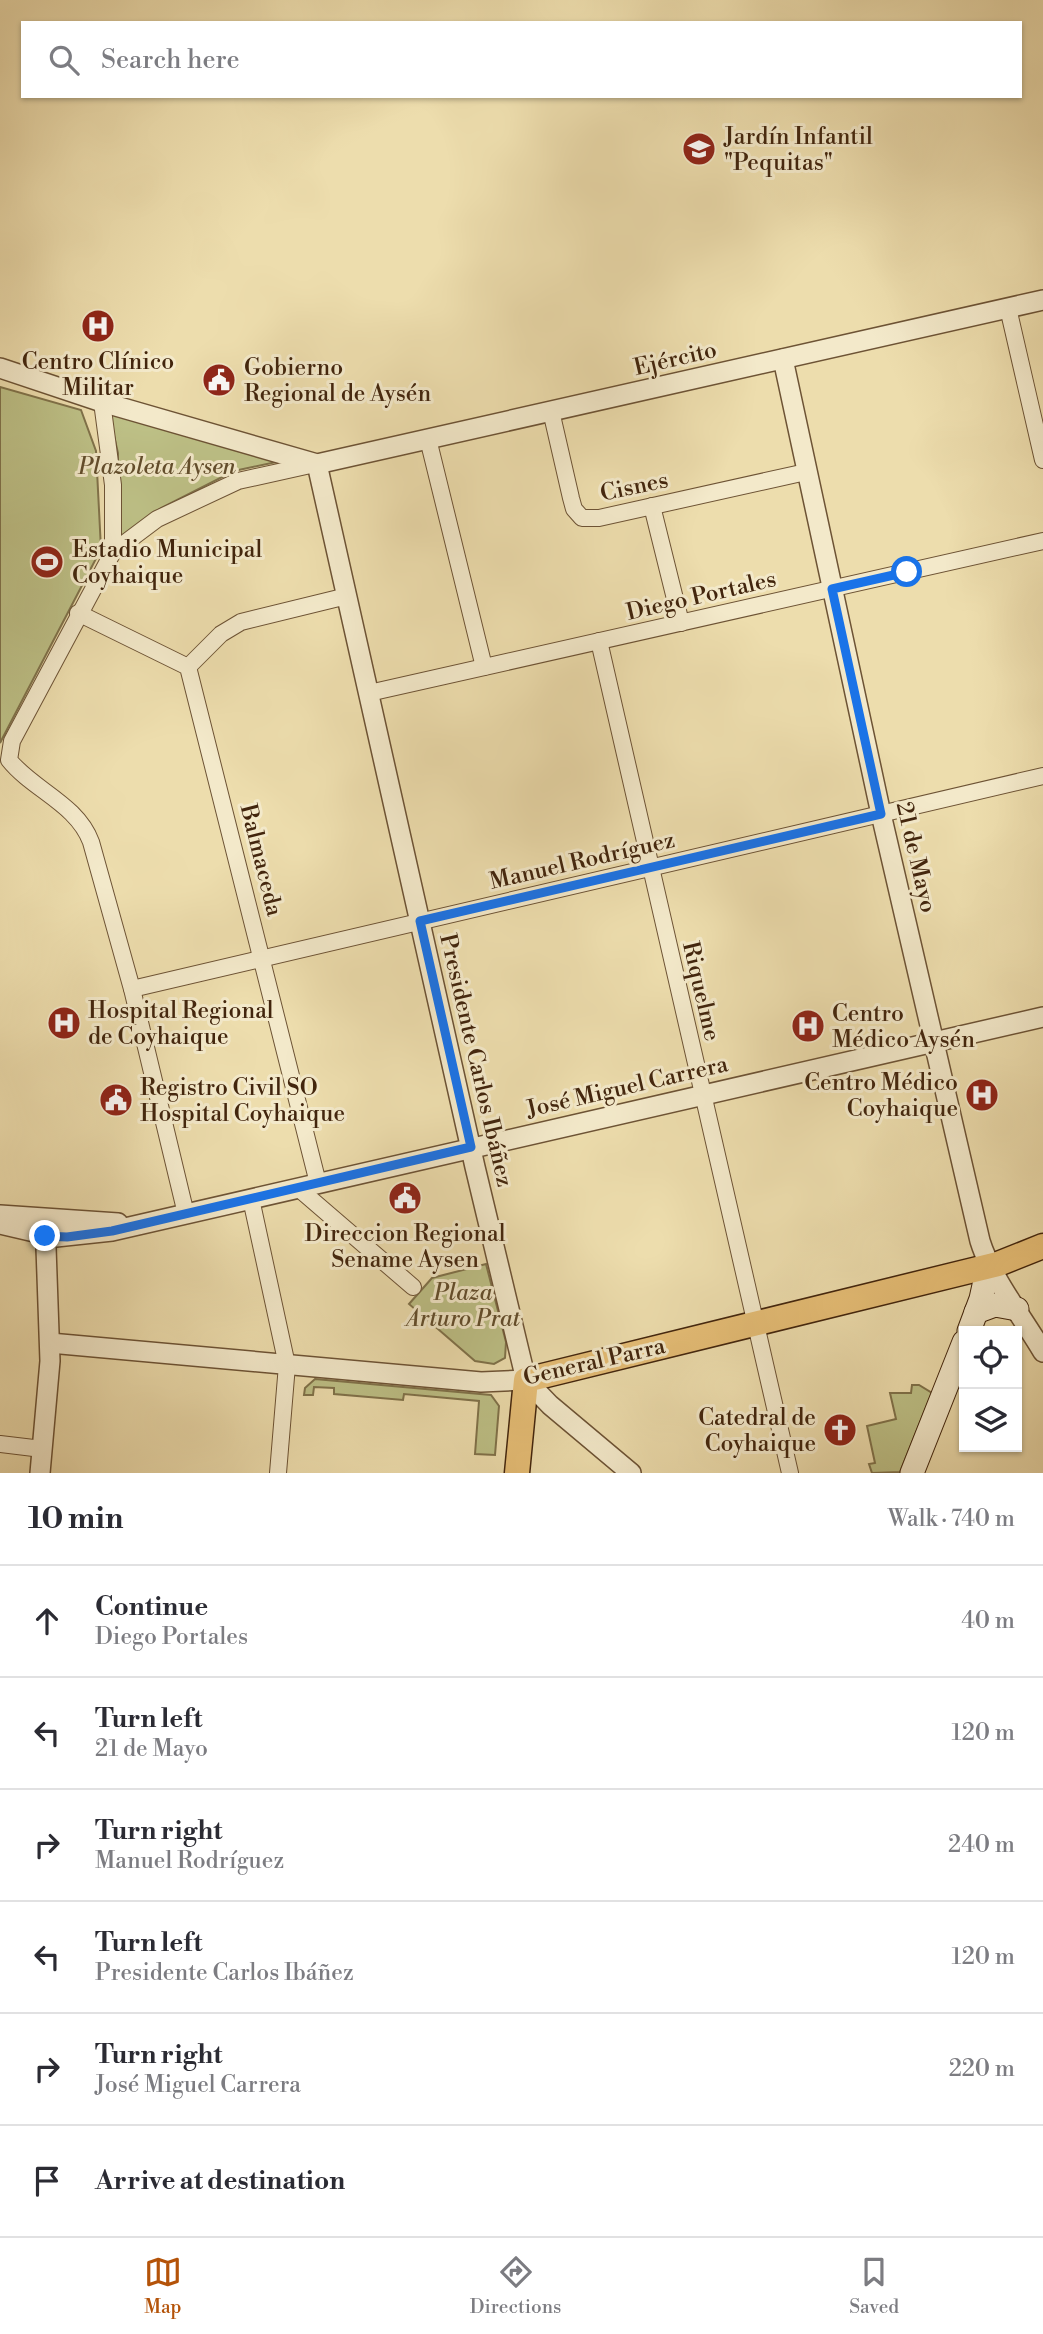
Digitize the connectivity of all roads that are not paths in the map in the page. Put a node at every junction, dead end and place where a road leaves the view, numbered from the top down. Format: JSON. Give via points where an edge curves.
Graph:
{"nodes":[{"id":1,"x":1043,"y":300,"type":"edge"},
{"id":2,"x":1008,"y":308,"type":"junction"},
{"id":3,"x":783,"y":359,"type":"junction"},
{"id":4,"x":6,"y":372,"type":"edge"},
{"id":5,"x":102,"y":402,"type":"junction"},
{"id":6,"x":551,"y":411,"type":"junction"},
{"id":7,"x":428,"y":439,"type":"junction"},
{"id":8,"x":1043,"y":460,"type":"edge"},
{"id":9,"x":317,"y":464,"type":"junction"},
{"id":10,"x":806,"y":472,"type":"junction"},
{"id":11,"x":652,"y":506,"type":"junction"},
{"id":12,"x":1043,"y":541,"type":"edge"},
{"id":13,"x":113,"y":552,"type":"junction"},
{"id":14,"x":832,"y":589,"type":"junction"},
{"id":15,"x":347,"y":596,"type":"junction"},
{"id":16,"x":78,"y":613,"type":"junction"},
{"id":17,"x":681,"y":623,"type":"junction"},
{"id":18,"x":599,"y":641,"type":"junction"},
{"id":19,"x":187,"y":667,"type":"junction"},
{"id":20,"x":485,"y":667,"type":"junction"},
{"id":21,"x":369,"y":693,"type":"junction"},
{"id":22,"x":1043,"y":776,"type":"edge"},
{"id":23,"x":881,"y":814,"type":"junction"},
{"id":24,"x":651,"y":867,"type":"junction"},
{"id":25,"x":420,"y":921,"type":"junction"},
{"id":26,"x":261,"y":959,"type":"junction"},
{"id":27,"x":132,"y":989,"type":"junction"},
{"id":28,"x":1043,"y":1017,"type":"edge"},
{"id":29,"x":935,"y":1042,"type":"junction"},
{"id":30,"x":702,"y":1094,"type":"junction"},
{"id":31,"x":471,"y":1147,"type":"junction"},
{"id":32,"x":318,"y":1183,"type":"junction"},
{"id":33,"x":298,"y":1188,"type":"junction"},
{"id":34,"x":251,"y":1199,"type":"junction"},
{"id":35,"x":186,"y":1214,"type":"junction"},
{"id":36,"x":0,"y":1215,"type":"edge"},
{"id":37,"x":0,"y":1224,"type":"edge"},
{"id":38,"x":45,"y":1227,"type":"junction"},
{"id":39,"x":1043,"y":1246,"type":"edge"},
{"id":40,"x":988,"y":1267,"type":"junction"},
{"id":41,"x":413,"y":1287,"type":"dead end"},
{"id":42,"x":1017,"y":1309,"type":"junction"},
{"id":43,"x":972,"y":1322,"type":"edge"},
{"id":44,"x":755,"y":1323,"type":"junction"},
{"id":45,"x":50,"y":1343,"type":"junction"},
{"id":46,"x":1043,"y":1352,"type":"edge"},
{"id":47,"x":959,"y":1355,"type":"edge"},
{"id":48,"x":287,"y":1365,"type":"junction"},
{"id":49,"x":526,"y":1380,"type":"junction"},
{"id":50,"x":0,"y":1444,"type":"edge"},
{"id":51,"x":43,"y":1449,"type":"junction"},
{"id":52,"x":40,"y":1473,"type":"edge"},
{"id":53,"x":278,"y":1473,"type":"edge"},
{"id":54,"x":517,"y":1473,"type":"edge"},
{"id":55,"x":631,"y":1473,"type":"edge"},
{"id":56,"x":790,"y":1473,"type":"edge"},
{"id":57,"x":912,"y":1473,"type":"edge"}],
"edges":[{"from":1,"to":2,"type":"street","name":"Ejército"},
{"from":2,"to":3,"type":"street","name":"Ejército"},
{"from":2,"to":8,"type":"street"},
{"from":3,"to":6,"type":"street","name":"Ejército"},
{"from":3,"to":10,"type":"street","name":"21 de Mayo"},
{"from":4,"to":5,"type":"street","name":"Ejército"},
{"from":5,"to":9,"type":"street","name":"Ejército"},
{"from":5,"to":13,"type":"street","name":"Ejército","via":[[113,485]]},
{"from":6,"to":7,"type":"street","name":"Ejército"},
{"from":6,"to":11,"type":"street","name":"Cisnes","via":[[578,516],[599,518]]},
{"from":7,"to":9,"type":"street","name":"Ejército"},
{"from":7,"to":20,"type":"street"},
{"from":9,"to":13,"type":"street","name":"Ejército","via":[[238,481],[157,519]]},
{"from":9,"to":15,"type":"street","name":"Presidente Carlos Ibáñez"},
{"from":10,"to":11,"type":"street","name":"Cisnes"},
{"from":10,"to":14,"type":"street","name":"21 de Mayo"},
{"from":11,"to":17,"type":"street"},
{"from":12,"to":14,"type":"street","name":"Diego Portales"},
{"from":13,"to":16,"type":"street","name":"Ejército"},
{"from":14,"to":17,"type":"street","name":"Diego Portales"},
{"from":14,"to":23,"type":"street","name":"21 de Mayo"},
{"from":15,"to":19,"type":"street","via":[[241,622],[221,634]]},
{"from":15,"to":21,"type":"street","name":"Presidente Carlos Ibáñez"},
{"from":16,"to":19,"type":"street"},
{"from":16,"to":27,"type":"street","name":"Ejército","via":[[12,741],[9,760],[85,827]]},
{"from":17,"to":18,"type":"street","name":"Diego Portales"},
{"from":18,"to":20,"type":"street","name":"Diego Portales"},
{"from":18,"to":24,"type":"street","name":"Riquelme"},
{"from":19,"to":26,"type":"street","name":"Balmaceda"},
{"from":20,"to":21,"type":"street","name":"Diego Portales"},
{"from":21,"to":25,"type":"street","name":"Presidente Carlos Ibáñez"},
{"from":22,"to":23,"type":"street","name":"Manuel Rodríguez"},
{"from":23,"to":24,"type":"street","name":"Manuel Rodríguez"},
{"from":23,"to":29,"type":"street","name":"21 de Mayo"},
{"from":24,"to":25,"type":"street","name":"Manuel Rodríguez"},
{"from":24,"to":30,"type":"street","name":"Riquelme"},
{"from":25,"to":26,"type":"street","name":"Manuel Rodríguez"},
{"from":25,"to":31,"type":"street","name":"Presidente Carlos Ibáñez"},
{"from":26,"to":27,"type":"street","name":"Manuel Rodríguez"},
{"from":26,"to":32,"type":"street","name":"Balmaceda"},
{"from":27,"to":35,"type":"street"},
{"from":28,"to":29,"type":"street","name":"José Miguel Carrera"},
{"from":29,"to":30,"type":"street","name":"José Miguel Carrera"},
{"from":29,"to":40,"type":"street","name":"21 de Mayo"},
{"from":30,"to":31,"type":"street","name":"José Miguel Carrera"},
{"from":30,"to":44,"type":"street","name":"Riquelme"},
{"from":31,"to":32,"type":"street","name":"José Miguel Carrera"},
{"from":31,"to":49,"type":"street","name":"Presidente Carlos Ibáñez"},
{"from":32,"to":33,"type":"street","name":"José Miguel Carrera"},
{"from":33,"to":34,"type":"street","name":"José Miguel Carrera"},
{"from":33,"to":41,"type":"street"},
{"from":34,"to":35,"type":"street","name":"José Miguel Carrera"},
{"from":34,"to":48,"type":"street"},
{"from":35,"to":38,"type":"street","name":"José Miguel Carrera","via":[[95,1234]]},
{"from":36,"to":38,"type":"street","name":"José Miguel Carrera"},
{"from":37,"to":38,"type":"street","name":"José Miguel Carrera"},
{"from":38,"to":45,"type":"street"},
{"from":39,"to":40,"type":"main road","name":"General Parra"},
{"from":40,"to":42,"type":"street","name":"21 de Mayo"},
{"from":40,"to":43,"type":"main road"},
{"from":40,"to":44,"type":"main road","name":"General Parra"},
{"from":42,"to":43,"type":"main road","via":[[995,1305]]},
{"from":42,"to":46,"type":"street","name":"21 de Mayo"},
{"from":44,"to":49,"type":"main road","name":"General Parra"},
{"from":44,"to":56,"type":"street","name":"Riquelme"},
{"from":45,"to":48,"type":"street","name":"General Parra"},
{"from":45,"to":51,"type":"street"},
{"from":47,"to":57,"type":"main road"},
{"from":48,"to":49,"type":"street","name":"General Parra","via":[[481,1382]]},
{"from":48,"to":53,"type":"street"},
{"from":49,"to":54,"type":"main road"},
{"from":49,"to":55,"type":"street"},
{"from":50,"to":51,"type":"street"},
{"from":51,"to":52,"type":"street"}]}
